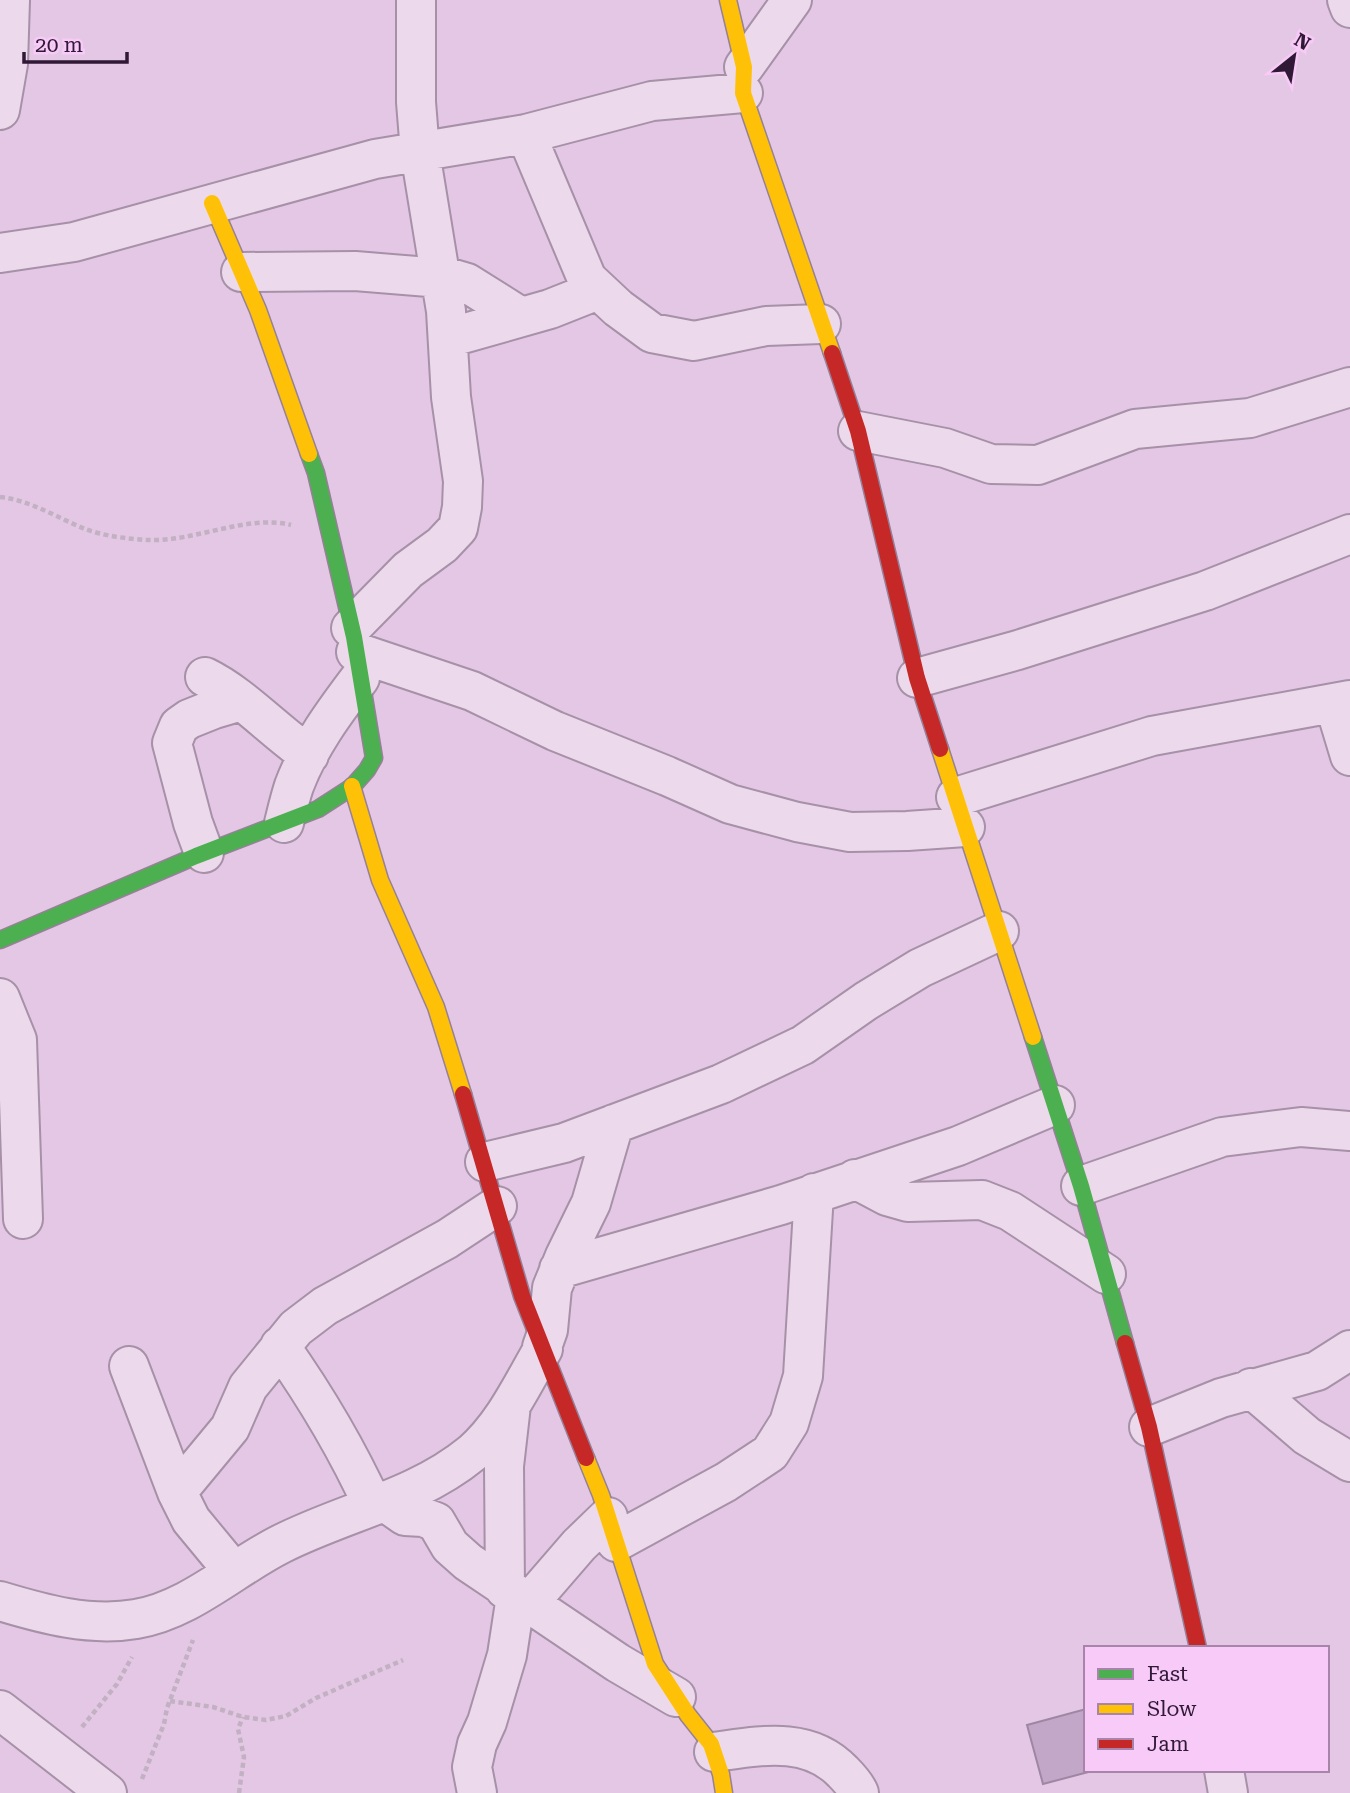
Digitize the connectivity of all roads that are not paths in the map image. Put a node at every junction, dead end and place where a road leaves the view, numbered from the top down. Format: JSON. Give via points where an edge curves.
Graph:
{"nodes":[{"id":1,"x":10,"y":0,"type":"edge"},
{"id":2,"x":416,"y":0,"type":"edge"},
{"id":3,"x":728,"y":0,"type":"edge"},
{"id":4,"x":792,"y":0,"type":"edge"},
{"id":5,"x":1348,"y":0,"type":"edge"},
{"id":6,"x":1350,"y":8,"type":"edge"},
{"id":7,"x":743,"y":80,"type":"junction"},
{"id":8,"x":0,"y":110,"type":"edge"},
{"id":9,"x":526,"y":134,"type":"junction"},
{"id":10,"x":419,"y":152,"type":"junction"},
{"id":11,"x":212,"y":203,"type":"junction"},
{"id":12,"x":0,"y":253,"type":"edge"},
{"id":13,"x":241,"y":272,"type":"junction"},
{"id":14,"x":441,"y":276,"type":"junction"},
{"id":15,"x":598,"y":290,"type":"junction"},
{"id":16,"x":521,"y":317,"type":"junction"},
{"id":17,"x":821,"y":324,"type":"junction"},
{"id":18,"x":448,"y":338,"type":"junction"},
{"id":19,"x":1350,"y":387,"type":"edge"},
{"id":20,"x":858,"y":431,"type":"junction"},
{"id":21,"x":1350,"y":534,"type":"edge"},
{"id":22,"x":356,"y":653,"type":"junction"},
{"id":23,"x":205,"y":677,"type":"dead end"},
{"id":24,"x":917,"y":678,"type":"junction"},
{"id":25,"x":241,"y":701,"type":"junction"},
{"id":26,"x":1342,"y":701,"type":"edge"},
{"id":27,"x":309,"y":755,"type":"junction"},
{"id":28,"x":1350,"y":756,"type":"edge"},
{"id":29,"x":352,"y":786,"type":"junction"},
{"id":30,"x":961,"y":812,"type":"junction"},
{"id":31,"x":284,"y":823,"type":"junction"},
{"id":32,"x":204,"y":853,"type":"junction"},
{"id":33,"x":999,"y":931,"type":"junction"},
{"id":34,"x":0,"y":940,"type":"edge"},
{"id":35,"x":0,"y":998,"type":"edge"},
{"id":36,"x":1055,"y":1105,"type":"junction"},
{"id":37,"x":614,"y":1124,"type":"junction"},
{"id":38,"x":1350,"y":1130,"type":"edge"},
{"id":39,"x":485,"y":1162,"type":"junction"},
{"id":40,"x":855,"y":1179,"type":"junction"},
{"id":41,"x":1081,"y":1186,"type":"junction"},
{"id":42,"x":814,"y":1193,"type":"junction"},
{"id":43,"x":498,"y":1206,"type":"junction"},
{"id":44,"x":23,"y":1219,"type":"dead end"},
{"id":45,"x":559,"y":1269,"type":"junction"},
{"id":46,"x":1106,"y":1274,"type":"junction"},
{"id":47,"x":280,"y":1346,"type":"junction"},
{"id":48,"x":543,"y":1348,"type":"junction"},
{"id":49,"x":1350,"y":1350,"type":"edge"},
{"id":50,"x":129,"y":1366,"type":"dead end"},
{"id":51,"x":1251,"y":1388,"type":"junction"},
{"id":52,"x":512,"y":1403,"type":"junction"},
{"id":53,"x":1149,"y":1427,"type":"junction"},
{"id":54,"x":1350,"y":1462,"type":"edge"},
{"id":55,"x":177,"y":1492,"type":"junction"},
{"id":56,"x":379,"y":1504,"type":"junction"},
{"id":57,"x":612,"y":1529,"type":"junction"},
{"id":58,"x":234,"y":1572,"type":"junction"},
{"id":59,"x":516,"y":1596,"type":"junction"},
{"id":60,"x":0,"y":1601,"type":"edge"},
{"id":61,"x":1198,"y":1646,"type":"edge"},
{"id":62,"x":676,"y":1697,"type":"junction"},
{"id":63,"x":0,"y":1710,"type":"edge"},
{"id":64,"x":714,"y":1752,"type":"junction"},
{"id":65,"x":1224,"y":1772,"type":"edge"},
{"id":66,"x":122,"y":1791,"type":"edge"},
{"id":67,"x":477,"y":1793,"type":"edge"},
{"id":68,"x":724,"y":1793,"type":"edge"},
{"id":69,"x":859,"y":1793,"type":"edge"},
{"id":70,"x":1228,"y":1793,"type":"edge"}],
"edges":[{"from":1,"to":8,"type":"street","via":[[8,64]]},
{"from":2,"to":10,"type":"street"},
{"from":3,"to":7,"type":"street"},
{"from":4,"to":7,"type":"street"},
{"from":5,"to":6,"type":"street"},
{"from":7,"to":9,"type":"street"},
{"from":7,"to":17,"type":"street"},
{"from":9,"to":10,"type":"street"},
{"from":9,"to":15,"type":"street","via":[[587,279]]},
{"from":10,"to":11,"type":"street","via":[[375,159]]},
{"from":10,"to":14,"type":"street"},
{"from":11,"to":12,"type":"street","via":[[74,242]]},
{"from":11,"to":13,"type":"street"},
{"from":13,"to":14,"type":"street"},
{"from":13,"to":22,"type":"street","via":[[316,473]]},
{"from":14,"to":16,"type":"street","via":[[467,283]]},
{"from":14,"to":18,"type":"street"},
{"from":15,"to":16,"type":"street"},
{"from":15,"to":17,"type":"street","via":[[652,333],[694,341],[766,326]]},
{"from":16,"to":18,"type":"street"},
{"from":17,"to":20,"type":"street"},
{"from":18,"to":22,"type":"street","via":[[463,481],[458,527],[408,570]]},
{"from":19,"to":20,"type":"street","via":[[1250,418],[1135,429],[1038,466],[991,464],[945,448]]},
{"from":20,"to":24,"type":"street"},
{"from":21,"to":24,"type":"street","via":[[1205,591]]},
{"from":22,"to":27,"type":"street"},
{"from":22,"to":29,"type":"street","via":[[374,758]]},
{"from":22,"to":30,"type":"street","via":[[472,691],[730,804],[797,822],[850,832],[907,831]]},
{"from":23,"to":25,"type":"street"},
{"from":24,"to":30,"type":"street"},
{"from":25,"to":27,"type":"street"},
{"from":25,"to":32,"type":"street","via":[[190,719],[179,726],[172,743]]},
{"from":26,"to":28,"type":"street"},
{"from":26,"to":30,"type":"street","via":[[1152,736]]},
{"from":27,"to":31,"type":"street"},
{"from":29,"to":31,"type":"street","via":[[334,800]]},
{"from":29,"to":39,"type":"street","via":[[380,880],[436,1007]]},
{"from":30,"to":33,"type":"street"},
{"from":31,"to":32,"type":"street"},
{"from":32,"to":34,"type":"street"},
{"from":33,"to":36,"type":"street"},
{"from":33,"to":37,"type":"street","via":[[920,968],[803,1045],[721,1084]]},
{"from":35,"to":44,"type":"street","via":[[17,1040]]},
{"from":36,"to":40,"type":"street","via":[[958,1146]]},
{"from":36,"to":41,"type":"street"},
{"from":37,"to":39,"type":"street","via":[[564,1143]]},
{"from":37,"to":45,"type":"street","via":[[591,1203]]},
{"from":38,"to":41,"type":"street","via":[[1301,1127],[1222,1137]]},
{"from":39,"to":43,"type":"street"},
{"from":40,"to":42,"type":"street"},
{"from":40,"to":46,"type":"street","via":[[908,1202],[982,1200],[1010,1211]]},
{"from":41,"to":46,"type":"street"},
{"from":42,"to":45,"type":"street"},
{"from":42,"to":57,"type":"street","via":[[803,1376],[789,1423],[770,1453],[726,1482]]},
{"from":43,"to":47,"type":"street","via":[[325,1307]]},
{"from":43,"to":48,"type":"street","via":[[522,1296]]},
{"from":45,"to":48,"type":"street"},
{"from":46,"to":53,"type":"street"},
{"from":47,"to":55,"type":"street","via":[[248,1387],[230,1429]]},
{"from":47,"to":56,"type":"street"},
{"from":48,"to":52,"type":"street"},
{"from":48,"to":57,"type":"street"},
{"from":49,"to":51,"type":"street","via":[[1317,1371]]},
{"from":50,"to":55,"type":"street"},
{"from":51,"to":53,"type":"street"},
{"from":51,"to":54,"type":"street","via":[[1307,1436]]},
{"from":52,"to":56,"type":"street","via":[[471,1453],[414,1491]]},
{"from":52,"to":59,"type":"street","via":[[504,1466]]},
{"from":53,"to":61,"type":"street"},
{"from":55,"to":58,"type":"street","via":[[191,1520]]},
{"from":56,"to":58,"type":"street","via":[[281,1544]]},
{"from":56,"to":59,"type":"street","via":[[405,1516],[436,1522],[450,1546]]},
{"from":57,"to":59,"type":"street","via":[[579,1545]]},
{"from":57,"to":62,"type":"street","via":[[655,1664]]},
{"from":58,"to":60,"type":"street","via":[[179,1606],[136,1619],[66,1618]]},
{"from":59,"to":62,"type":"street"},
{"from":59,"to":67,"type":"street","via":[[507,1655],[472,1767]]},
{"from":62,"to":64,"type":"street"},
{"from":63,"to":66,"type":"street","via":[[57,1754]]},
{"from":64,"to":68,"type":"street"},
{"from":64,"to":69,"type":"street","via":[[789,1744],[814,1751],[834,1763]]},
{"from":65,"to":70,"type":"street"}]}
